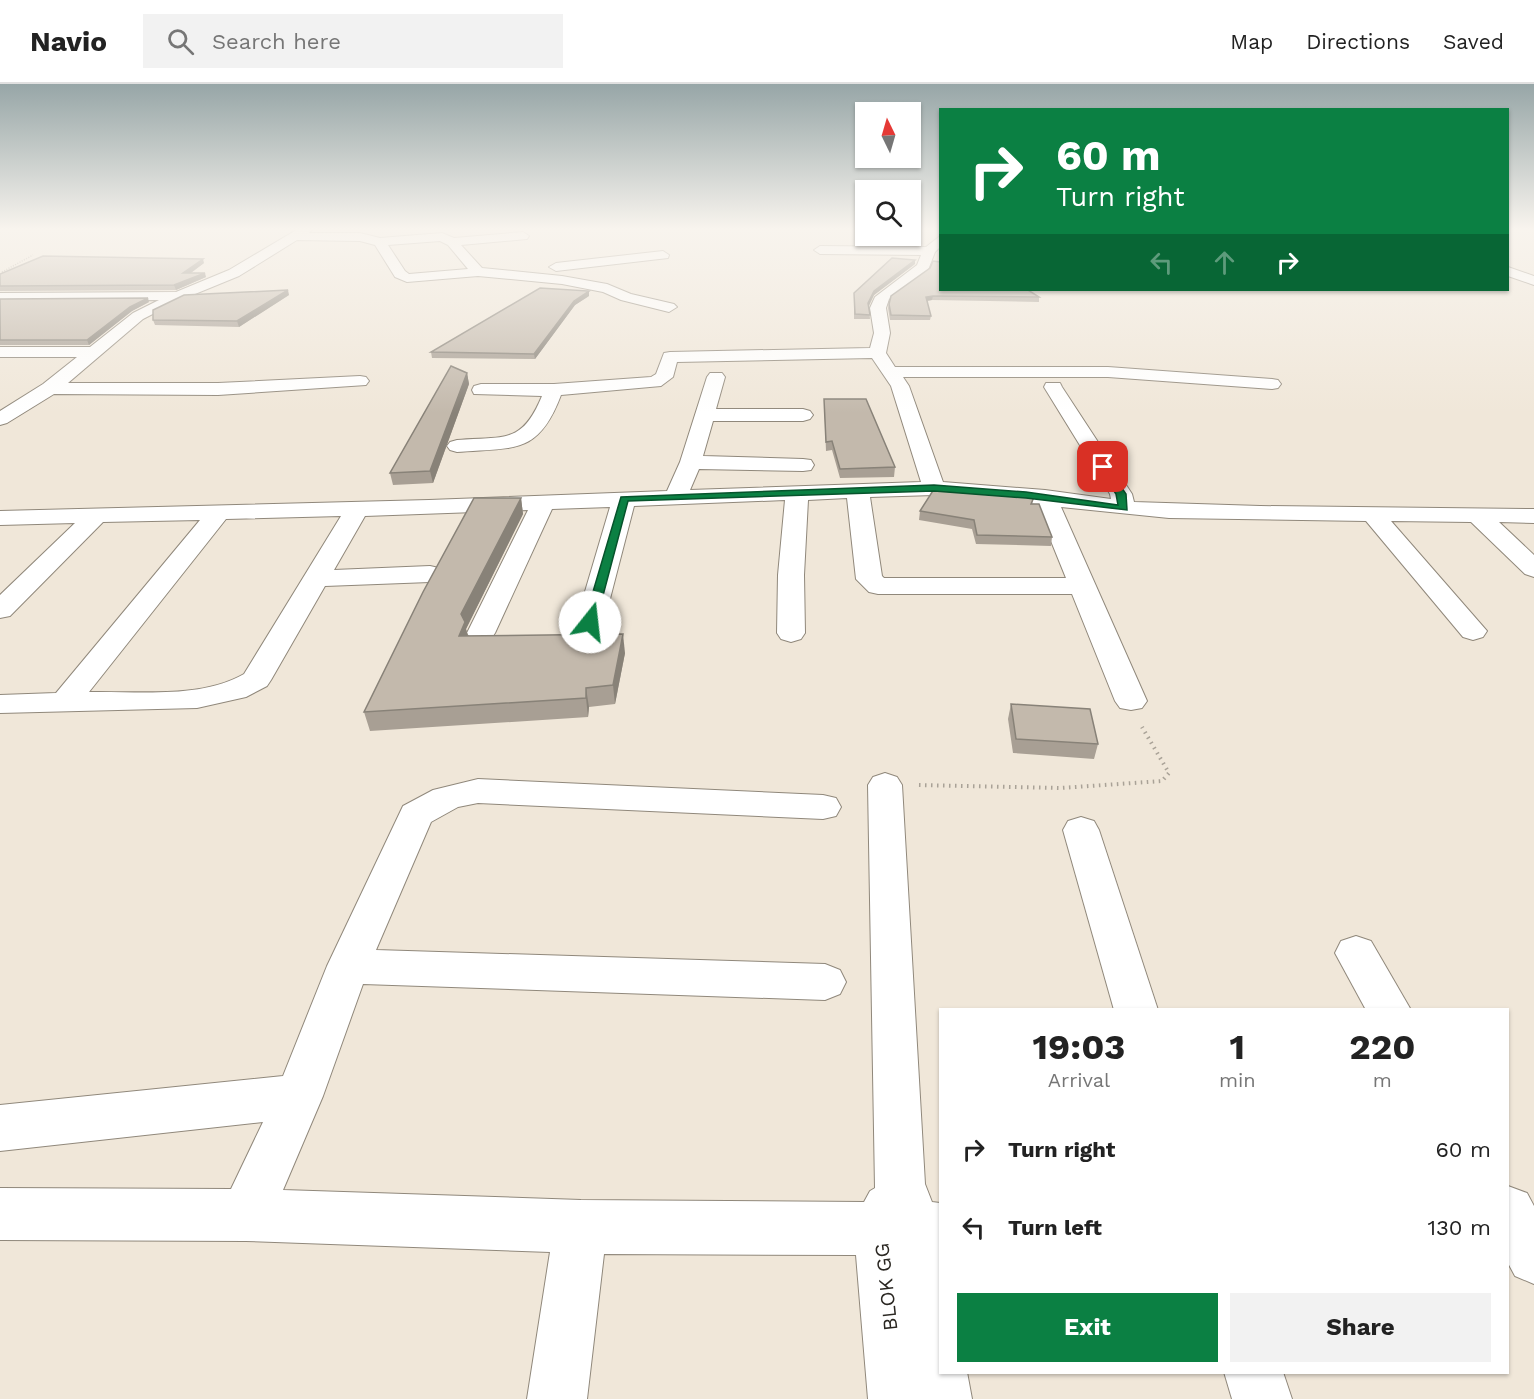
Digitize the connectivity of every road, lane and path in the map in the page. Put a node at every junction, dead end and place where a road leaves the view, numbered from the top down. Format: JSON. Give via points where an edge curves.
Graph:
{"nodes":[{"id":1,"x":192,"y":290,"type":"edge"},
{"id":2,"x":612,"y":290,"type":"edge"},
{"id":3,"x":891,"y":290,"type":"edge"},
{"id":4,"x":156,"y":295,"type":"junction"},
{"id":5,"x":181,"y":295,"type":"junction"},
{"id":6,"x":0,"y":297,"type":"edge"},
{"id":7,"x":669,"y":307,"type":"dead end"},
{"id":8,"x":114,"y":316,"type":"edge"},
{"id":9,"x":0,"y":352,"type":"edge"},
{"id":10,"x":92,"y":352,"type":"junction"},
{"id":11,"x":877,"y":353,"type":"junction"},
{"id":12,"x":890,"y":372,"type":"junction"},
{"id":13,"x":738,"y":377,"type":"dead end"},
{"id":14,"x":360,"y":381,"type":"dead end"},
{"id":15,"x":1272,"y":384,"type":"dead end"},
{"id":16,"x":1053,"y":387,"type":"dead end"},
{"id":17,"x":50,"y":388,"type":"junction"},
{"id":18,"x":481,"y":390,"type":"dead end"},
{"id":19,"x":554,"y":390,"type":"junction"},
{"id":20,"x":705,"y":415,"type":"junction"},
{"id":21,"x":803,"y":415,"type":"dead end"},
{"id":22,"x":0,"y":419,"type":"edge"},
{"id":23,"x":457,"y":446,"type":"dead end"},
{"id":24,"x":691,"y":462,"type":"junction"},
{"id":25,"x":803,"y":465,"type":"dead end"},
{"id":26,"x":934,"y":488,"type":"junction"},
{"id":27,"x":858,"y":491,"type":"junction"},
{"id":28,"x":797,"y":493,"type":"junction"},
{"id":29,"x":676,"y":497,"type":"junction"},
{"id":30,"x":1045,"y":497,"type":"junction"},
{"id":31,"x":624,"y":499,"type":"junction"},
{"id":32,"x":543,"y":503,"type":"junction"},
{"id":33,"x":1124,"y":508,"type":"junction"},
{"id":34,"x":357,"y":509,"type":"junction"},
{"id":35,"x":220,"y":511,"type":"junction"},
{"id":36,"x":1372,"y":514,"type":"junction"},
{"id":37,"x":97,"y":515,"type":"junction"},
{"id":38,"x":1477,"y":515,"type":"junction"},
{"id":39,"x":1534,"y":516,"type":"edge"},
{"id":40,"x":0,"y":518,"type":"edge"},
{"id":41,"x":1534,"y":569,"type":"edge"},
{"id":42,"x":430,"y":574,"type":"edge"},
{"id":43,"x":315,"y":579,"type":"junction"},
{"id":44,"x":1082,"y":586,"type":"junction"},
{"id":45,"x":0,"y":610,"type":"edge"},
{"id":46,"x":590,"y":622,"type":"dead end"},
{"id":47,"x":1473,"y":631,"type":"dead end"},
{"id":48,"x":481,"y":633,"type":"edge"},
{"id":49,"x":791,"y":633,"type":"dead end"},
{"id":50,"x":66,"y":701,"type":"junction"},
{"id":51,"x":1131,"y":701,"type":"joint"},
{"id":52,"x":0,"y":705,"type":"edge"},
{"id":53,"x":885,"y":785,"type":"joint"},
{"id":54,"x":823,"y":807,"type":"dead end"},
{"id":55,"x":1081,"y":830,"type":"dead end"},
{"id":56,"x":1356,"y":953,"type":"dead end"},
{"id":57,"x":348,"y":966,"type":"junction"},
{"id":58,"x":825,"y":982,"type":"dead end"},
{"id":59,"x":1135,"y":1008,"type":"edge"},
{"id":60,"x":1388,"y":1008,"type":"edge"},
{"id":61,"x":299,"y":1096,"type":"junction"},
{"id":62,"x":0,"y":1128,"type":"edge"},
{"id":63,"x":0,"y":1214,"type":"edge"},
{"id":64,"x":1509,"y":1214,"type":"edge"},
{"id":65,"x":246,"y":1215,"type":"junction"},
{"id":66,"x":909,"y":1218,"type":"edge"},
{"id":67,"x":581,"y":1227,"type":"junction"},
{"id":68,"x":1534,"y":1257,"type":"edge"},
{"id":69,"x":1254,"y":1374,"type":"edge"},
{"id":70,"x":557,"y":1399,"type":"edge"},
{"id":71,"x":898,"y":1399,"type":"edge"},
{"id":72,"x":942,"y":1399,"type":"edge"},
{"id":73,"x":1262,"y":1399,"type":"edge"}],
"edges":[{"from":1,"to":5,"type":"street"},
{"from":2,"to":7,"type":"street"},
{"from":3,"to":11,"type":"street","via":[[882,297],[878,308],[882,333]]},
{"from":4,"to":5,"type":"street"},
{"from":4,"to":6,"type":"street"},
{"from":4,"to":8,"type":"street"},
{"from":5,"to":10,"type":"street","via":[[138,316]]},
{"from":9,"to":10,"type":"street"},
{"from":10,"to":17,"type":"street"},
{"from":11,"to":12,"type":"street"},
{"from":11,"to":19,"type":"street","via":[[670,357],[664,377],[655,382]]},
{"from":12,"to":15,"type":"street","via":[[1108,372]]},
{"from":12,"to":26,"type":"street","via":[[900,386]]},
{"from":13,"to":20,"type":"street","via":[[708,377]]},
{"from":14,"to":17,"type":"street","via":[[218,388]]},
{"from":16,"to":33,"type":"street","via":[[1121,494]]},
{"from":17,"to":22,"type":"street"},
{"from":18,"to":19,"type":"street"},
{"from":19,"to":23,"type":"street","via":[[528,435],[510,441]]},
{"from":20,"to":21,"type":"street"},
{"from":20,"to":24,"type":"street"},
{"from":24,"to":25,"type":"street"},
{"from":24,"to":29,"type":"street"},
{"from":26,"to":27,"type":"street"},
{"from":26,"to":30,"type":"street"},
{"from":27,"to":28,"type":"street"},
{"from":27,"to":44,"type":"street","via":[[869,579],[879,586]]},
{"from":28,"to":29,"type":"street"},
{"from":28,"to":49,"type":"street"},
{"from":29,"to":31,"type":"street"},
{"from":30,"to":33,"type":"street"},
{"from":30,"to":44,"type":"street"},
{"from":31,"to":32,"type":"street"},
{"from":31,"to":46,"type":"street"},
{"from":32,"to":34,"type":"street"},
{"from":32,"to":48,"type":"street"},
{"from":33,"to":36,"type":"street"},
{"from":34,"to":35,"type":"street"},
{"from":34,"to":43,"type":"street"},
{"from":35,"to":37,"type":"street"},
{"from":35,"to":50,"type":"street"},
{"from":36,"to":38,"type":"street"},
{"from":36,"to":47,"type":"street"},
{"from":37,"to":40,"type":"street"},
{"from":37,"to":45,"type":"street"},
{"from":38,"to":39,"type":"street"},
{"from":38,"to":41,"type":"street"},
{"from":42,"to":43,"type":"street"},
{"from":43,"to":50,"type":"street","via":[[256,680],[237,691],[197,699]]},
{"from":44,"to":51,"type":"street"},
{"from":50,"to":52,"type":"street"},
{"from":51,"to":53,"type":"path","via":[[1169,773],[1162,781],[1061,788]]},
{"from":53,"to":66,"type":"street"},
{"from":54,"to":57,"type":"street","via":[[456,793],[435,801],[416,815]]},
{"from":55,"to":59,"type":"street"},
{"from":56,"to":60,"type":"street"},
{"from":57,"to":58,"type":"street"},
{"from":57,"to":61,"type":"street"},
{"from":61,"to":62,"type":"street"},
{"from":61,"to":65,"type":"street"},
{"from":63,"to":65,"type":"street"},
{"from":64,"to":68,"type":"street"},
{"from":65,"to":67,"type":"street"},
{"from":66,"to":67,"type":"street"},
{"from":66,"to":71,"type":"street","name":"BLOK GG"},
{"from":66,"to":72,"type":"street","name":"BLOK GG"},
{"from":67,"to":70,"type":"street"},
{"from":69,"to":73,"type":"street"}]}
